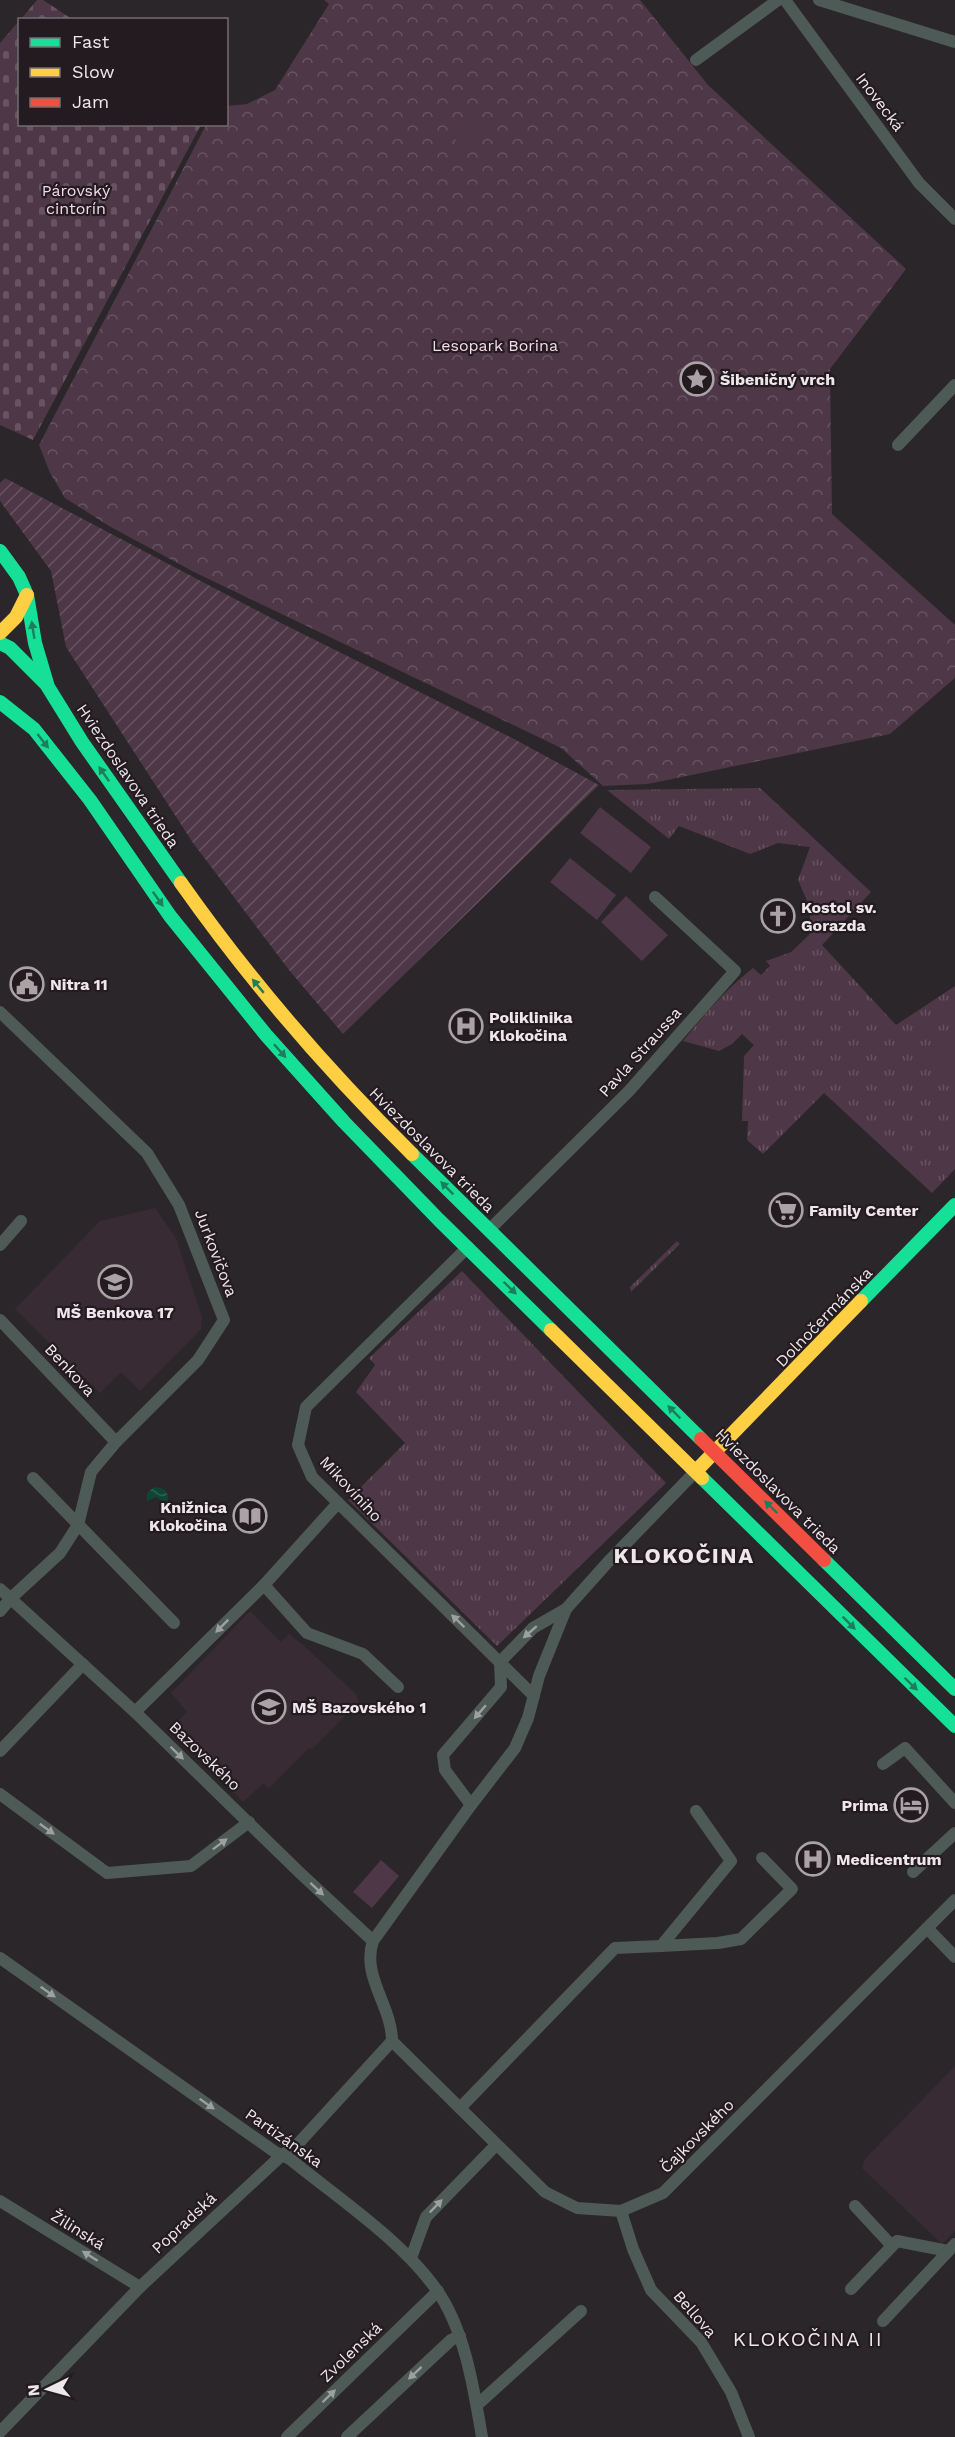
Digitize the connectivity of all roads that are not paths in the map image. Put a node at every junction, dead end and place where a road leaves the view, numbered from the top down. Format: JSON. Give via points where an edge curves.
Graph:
{"nodes":[{"id":1,"x":778,"y":0,"type":"edge"},
{"id":2,"x":784,"y":0,"type":"edge"},
{"id":3,"x":819,"y":0,"type":"edge"},
{"id":4,"x":955,"y":42,"type":"edge"},
{"id":5,"x":696,"y":60,"type":"dead end"},
{"id":6,"x":955,"y":219,"type":"edge"},
{"id":7,"x":955,"y":385,"type":"edge"},
{"id":8,"x":898,"y":446,"type":"dead end"},
{"id":9,"x":0,"y":551,"type":"edge"},
{"id":10,"x":27,"y":595,"type":"junction"},
{"id":11,"x":0,"y":633,"type":"edge"},
{"id":12,"x":0,"y":643,"type":"edge"},
{"id":13,"x":48,"y":687,"type":"junction"},
{"id":14,"x":0,"y":702,"type":"edge"},
{"id":15,"x":655,"y":897,"type":"dead end"},
{"id":16,"x":0,"y":1012,"type":"edge"},
{"id":17,"x":955,"y":1205,"type":"edge"},
{"id":18,"x":21,"y":1221,"type":"dead end"},
{"id":19,"x":489,"y":1230,"type":"junction"},
{"id":20,"x":0,"y":1245,"type":"edge"},
{"id":21,"x":468,"y":1247,"type":"junction"},
{"id":22,"x":0,"y":1320,"type":"edge"},
{"id":23,"x":116,"y":1442,"type":"junction"},
{"id":24,"x":716,"y":1452,"type":"junction"},
{"id":25,"x":696,"y":1471,"type":"junction"},
{"id":26,"x":33,"y":1478,"type":"dead end"},
{"id":27,"x":338,"y":1503,"type":"junction"},
{"id":28,"x":78,"y":1525,"type":"junction"},
{"id":29,"x":264,"y":1585,"type":"junction"},
{"id":30,"x":0,"y":1589,"type":"edge"},
{"id":31,"x":11,"y":1598,"type":"junction"},
{"id":32,"x":566,"y":1609,"type":"junction"},
{"id":33,"x":0,"y":1611,"type":"edge"},
{"id":34,"x":174,"y":1623,"type":"dead end"},
{"id":35,"x":901,"y":1637,"type":"junction"},
{"id":36,"x":882,"y":1656,"type":"junction"},
{"id":37,"x":500,"y":1662,"type":"junction"},
{"id":38,"x":83,"y":1664,"type":"junction"},
{"id":39,"x":398,"y":1687,"type":"dead end"},
{"id":40,"x":955,"y":1689,"type":"edge"},
{"id":41,"x":534,"y":1696,"type":"junction"},
{"id":42,"x":135,"y":1712,"type":"junction"},
{"id":43,"x":955,"y":1726,"type":"edge"},
{"id":44,"x":0,"y":1750,"type":"edge"},
{"id":45,"x":883,"y":1764,"type":"dead end"},
{"id":46,"x":0,"y":1794,"type":"edge"},
{"id":47,"x":955,"y":1803,"type":"edge"},
{"id":48,"x":471,"y":1805,"type":"junction"},
{"id":49,"x":696,"y":1810,"type":"dead end"},
{"id":50,"x":249,"y":1822,"type":"junction"},
{"id":51,"x":955,"y":1833,"type":"edge"},
{"id":52,"x":762,"y":1858,"type":"dead end"},
{"id":53,"x":913,"y":1872,"type":"dead end"},
{"id":54,"x":955,"y":1900,"type":"edge"},
{"id":55,"x":927,"y":1928,"type":"junction"},
{"id":56,"x":373,"y":1941,"type":"junction"},
{"id":57,"x":661,"y":1946,"type":"junction"},
{"id":58,"x":955,"y":1957,"type":"edge"},
{"id":59,"x":0,"y":1958,"type":"edge"},
{"id":60,"x":392,"y":2042,"type":"junction"},
{"id":61,"x":460,"y":2108,"type":"junction"},
{"id":62,"x":496,"y":2145,"type":"junction"},
{"id":63,"x":282,"y":2155,"type":"junction"},
{"id":64,"x":0,"y":2201,"type":"edge"},
{"id":65,"x":855,"y":2206,"type":"dead end"},
{"id":66,"x":621,"y":2211,"type":"junction"},
{"id":67,"x":892,"y":2246,"type":"junction"},
{"id":68,"x":951,"y":2248,"type":"edge"},
{"id":69,"x":411,"y":2258,"type":"junction"},
{"id":70,"x":140,"y":2287,"type":"junction"},
{"id":71,"x":851,"y":2289,"type":"dead end"},
{"id":72,"x":438,"y":2291,"type":"junction"},
{"id":73,"x":581,"y":2311,"type":"dead end"},
{"id":74,"x":883,"y":2321,"type":"dead end"},
{"id":75,"x":460,"y":2336,"type":"junction"},
{"id":76,"x":477,"y":2405,"type":"junction"},
{"id":77,"x":0,"y":2432,"type":"edge"},
{"id":78,"x":287,"y":2437,"type":"edge"},
{"id":79,"x":347,"y":2437,"type":"edge"},
{"id":80,"x":482,"y":2437,"type":"edge"},
{"id":81,"x":749,"y":2437,"type":"edge"}],
"edges":[{"from":1,"to":5,"type":"street"},
{"from":2,"to":6,"type":"street","name":"Inovecká","via":[[919,183]]},
{"from":3,"to":4,"type":"street"},
{"from":7,"to":8,"type":"street"},
{"from":9,"to":10,"type":"street","name":"Hviezdoslavova trieda"},
{"from":10,"to":11,"type":"street","via":[[16,617]]},
{"from":13,"to":10,"type":"street","name":"Hviezdoslavova trieda","one_way":true},
{"from":12,"to":13,"type":"street","via":[[10,648]]},
{"from":19,"to":13,"type":"street","name":"Hviezdoslavova trieda","one_way":true,"via":[[333,1073],[227,948],[82,742]]},
{"from":14,"to":21,"type":"street","one_way":true,"via":[[34,729],[90,800],[170,916],[266,1035],[391,1172]]},
{"from":15,"to":19,"type":"street","name":"Pavla Straussa","via":[[735,971],[629,1091]]},
{"from":16,"to":23,"type":"street","name":"Jurkovičova","via":[[147,1153],[179,1205],[224,1320],[198,1360]]},
{"from":17,"to":24,"type":"street","name":"Dolnočermánska"},
{"from":18,"to":20,"type":"street"},
{"from":19,"to":21,"type":"street"},
{"from":24,"to":19,"type":"street","name":"Hviezdoslavova trieda","one_way":true},
{"from":21,"to":25,"type":"street","one_way":true},
{"from":21,"to":27,"type":"street","name":"Mikovíniho","via":[[306,1407],[298,1445],[312,1477]]},
{"from":22,"to":23,"type":"street","name":"Benkova"},
{"from":23,"to":28,"type":"street","name":"Jurkovičova","via":[[91,1472]]},
{"from":24,"to":25,"type":"street","name":"Dolnočermánska"},
{"from":35,"to":24,"type":"street","name":"Hviezdoslavova trieda","one_way":true},
{"from":25,"to":32,"type":"street"},
{"from":25,"to":36,"type":"street","one_way":true},
{"from":26,"to":28,"type":"street"},
{"from":27,"to":29,"type":"street"},
{"from":37,"to":27,"type":"street","name":"Mikovíniho","one_way":true},
{"from":28,"to":31,"type":"street","name":"Jurkovičova","via":[[60,1553]]},
{"from":28,"to":34,"type":"street"},
{"from":29,"to":39,"type":"street","via":[[307,1633],[363,1654]]},
{"from":29,"to":42,"type":"street","one_way":true},
{"from":30,"to":31,"type":"street","name":"Bazovského"},
{"from":31,"to":33,"type":"street","name":"Jurkovičova"},
{"from":31,"to":38,"type":"street","name":"Bazovského"},
{"from":32,"to":37,"type":"street","one_way":true,"via":[[533,1628]]},
{"from":32,"to":41,"type":"street"},
{"from":35,"to":36,"type":"street"},
{"from":35,"to":40,"type":"street","name":"Hviezdoslavova trieda"},
{"from":36,"to":43,"type":"street","one_way":true},
{"from":37,"to":41,"type":"street","name":"Mikovíniho"},
{"from":37,"to":48,"type":"street","one_way":true,"via":[[501,1687],[443,1755],[445,1770]]},
{"from":38,"to":42,"type":"street","name":"Bazovského"},
{"from":38,"to":44,"type":"street"},
{"from":41,"to":48,"type":"street","via":[[515,1748]]},
{"from":42,"to":50,"type":"street","name":"Bazovského","one_way":true},
{"from":45,"to":47,"type":"street","via":[[905,1748]]},
{"from":46,"to":50,"type":"street","one_way":true,"via":[[107,1872],[191,1866]]},
{"from":48,"to":56,"type":"street"},
{"from":49,"to":57,"type":"street","via":[[731,1861]]},
{"from":50,"to":56,"type":"street","name":"Bazovského","one_way":true},
{"from":51,"to":53,"type":"street"},
{"from":52,"to":57,"type":"street","via":[[792,1889],[741,1939]]},
{"from":54,"to":55,"type":"street","name":"Čajkovského"},
{"from":55,"to":58,"type":"street"},
{"from":55,"to":66,"type":"street","name":"Čajkovského","via":[[663,2193]]},
{"from":56,"to":60,"type":"street","via":[[370,1969],[390,2016]]},
{"from":57,"to":61,"type":"street","via":[[615,1948]]},
{"from":59,"to":63,"type":"street","name":"Partizánska","one_way":true},
{"from":60,"to":61,"type":"street","name":"Čajkovského"},
{"from":60,"to":63,"type":"street","name":"Popradská","via":[[296,2146]]},
{"from":61,"to":62,"type":"street","name":"Čajkovského"},
{"from":62,"to":66,"type":"street","name":"Čajkovského","via":[[545,2192],[577,2208]]},
{"from":69,"to":62,"type":"street","one_way":true,"via":[[426,2217]]},
{"from":63,"to":69,"type":"street","name":"Partizánska"},
{"from":63,"to":70,"type":"street","name":"Popradská"},
{"from":70,"to":64,"type":"street","name":"Žilinská","one_way":true},
{"from":65,"to":67,"type":"street"},
{"from":66,"to":81,"type":"street","name":"Bellova","via":[[651,2290],[701,2342],[731,2392]]},
{"from":67,"to":68,"type":"street","via":[[897,2241]]},
{"from":67,"to":71,"type":"street"},
{"from":68,"to":74,"type":"street"},
{"from":69,"to":72,"type":"street","name":"Partizánska"},
{"from":70,"to":77,"type":"street","name":"Popradská"},
{"from":72,"to":75,"type":"street","name":"Partizánska"},
{"from":78,"to":72,"type":"street","name":"Zvolenská","one_way":true},
{"from":73,"to":76,"type":"street"},
{"from":75,"to":76,"type":"street","name":"Partizánska"},
{"from":75,"to":79,"type":"street","one_way":true,"via":[[451,2340]]},
{"from":76,"to":80,"type":"street","name":"Partizánska"}]}
